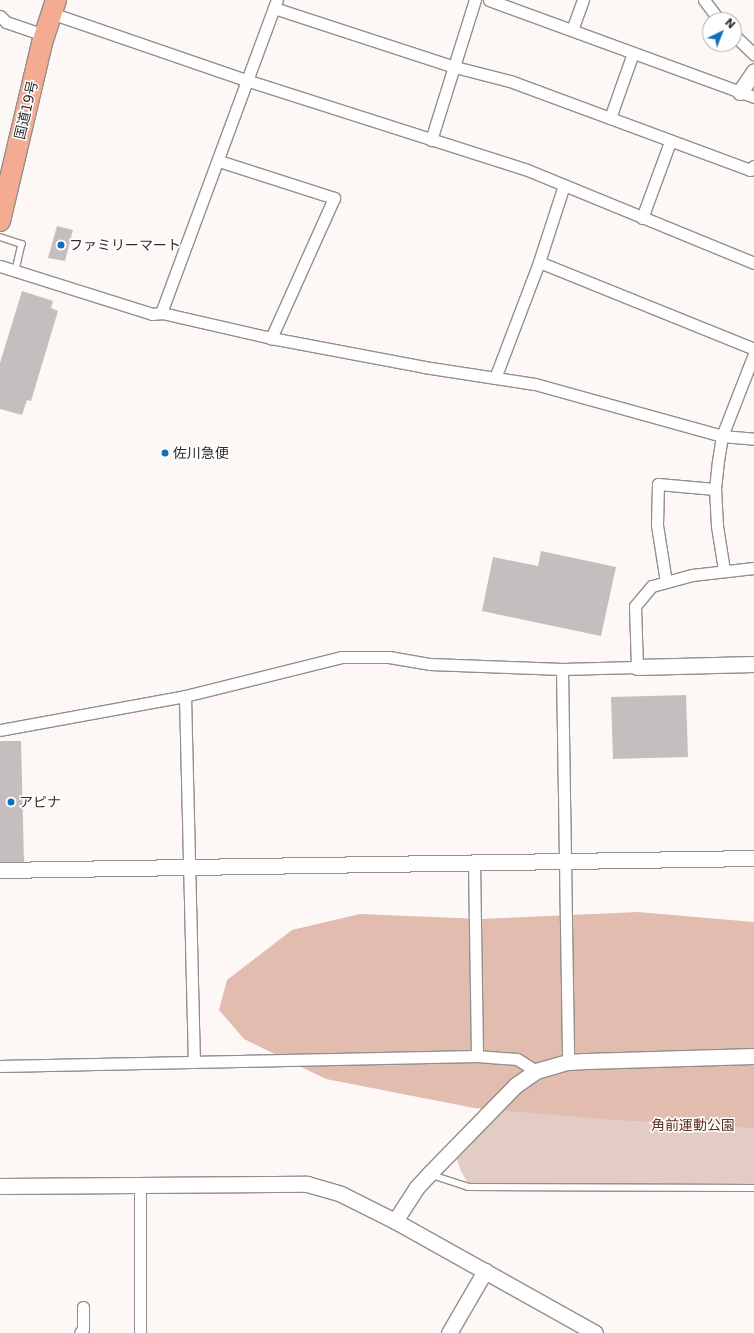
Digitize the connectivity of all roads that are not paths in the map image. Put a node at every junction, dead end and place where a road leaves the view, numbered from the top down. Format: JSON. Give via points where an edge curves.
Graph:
{"nodes":[{"id":1,"x":476,"y":0,"type":"edge"},
{"id":2,"x":489,"y":0,"type":"edge"},
{"id":3,"x":583,"y":0,"type":"edge"},
{"id":4,"x":706,"y":1,"type":"edge"},
{"id":5,"x":276,"y":4,"type":"edge"},
{"id":6,"x":54,"y":6,"type":"edge"},
{"id":7,"x":714,"y":12,"type":"edge"},
{"id":8,"x":0,"y":16,"type":"edge"},
{"id":9,"x":572,"y":30,"type":"junction"},
{"id":10,"x":44,"y":35,"type":"junction"},
{"id":11,"x":742,"y":43,"type":"edge"},
{"id":12,"x":633,"y":53,"type":"junction"},
{"id":13,"x":754,"y":54,"type":"edge"},
{"id":14,"x":455,"y":67,"type":"junction"},
{"id":15,"x":754,"y":71,"type":"edge"},
{"id":16,"x":249,"y":81,"type":"junction"},
{"id":17,"x":747,"y":94,"type":"edge"},
{"id":18,"x":610,"y":118,"type":"junction"},
{"id":19,"x":431,"y":140,"type":"junction"},
{"id":20,"x":670,"y":142,"type":"junction"},
{"id":21,"x":219,"y":161,"type":"junction"},
{"id":22,"x":754,"y":166,"type":"edge"},
{"id":23,"x":564,"y":185,"type":"junction"},
{"id":24,"x":642,"y":218,"type":"junction"},
{"id":25,"x":0,"y":221,"type":"edge"},
{"id":26,"x":0,"y":237,"type":"edge"},
{"id":27,"x":539,"y":262,"type":"junction"},
{"id":28,"x":754,"y":263,"type":"edge"},
{"id":29,"x":0,"y":266,"type":"edge"},
{"id":30,"x":16,"y":271,"type":"junction"},
{"id":31,"x":161,"y":313,"type":"junction"},
{"id":32,"x":271,"y":338,"type":"junction"},
{"id":33,"x":754,"y":349,"type":"edge"},
{"id":34,"x":754,"y":354,"type":"edge"},
{"id":35,"x":495,"y":378,"type":"junction"},
{"id":36,"x":722,"y":436,"type":"junction"},
{"id":37,"x":754,"y":439,"type":"edge"},
{"id":38,"x":715,"y":489,"type":"junction"},
{"id":39,"x":753,"y":566,"type":"edge"},
{"id":40,"x":724,"y":570,"type":"junction"},
{"id":41,"x":666,"y":582,"type":"junction"},
{"id":42,"x":754,"y":664,"type":"edge"},
{"id":43,"x":637,"y":667,"type":"junction"},
{"id":44,"x":562,"y":669,"type":"junction"},
{"id":45,"x":185,"y":696,"type":"junction"},
{"id":46,"x":0,"y":730,"type":"edge"},
{"id":47,"x":754,"y":858,"type":"edge"},
{"id":48,"x":565,"y":861,"type":"junction"},
{"id":49,"x":474,"y":862,"type":"junction"},
{"id":50,"x":190,"y":868,"type":"junction"},
{"id":51,"x":0,"y":870,"type":"edge"},
{"id":52,"x":477,"y":1056,"type":"junction"},
{"id":53,"x":754,"y":1056,"type":"edge"},
{"id":54,"x":194,"y":1062,"type":"junction"},
{"id":55,"x":568,"y":1062,"type":"junction"},
{"id":56,"x":0,"y":1066,"type":"edge"},
{"id":57,"x":536,"y":1071,"type":"junction"},
{"id":58,"x":429,"y":1174,"type":"junction"},
{"id":59,"x":0,"y":1186,"type":"edge"},
{"id":60,"x":140,"y":1187,"type":"junction"},
{"id":61,"x":754,"y":1188,"type":"edge"},
{"id":62,"x":395,"y":1221,"type":"junction"},
{"id":63,"x":485,"y":1272,"type":"junction"},
{"id":64,"x":83,"y":1307,"type":"dead end"},
{"id":65,"x":80,"y":1333,"type":"edge"},
{"id":66,"x":140,"y":1333,"type":"edge"},
{"id":67,"x":449,"y":1333,"type":"edge"},
{"id":68,"x":595,"y":1333,"type":"edge"}],
"edges":[{"from":1,"to":14,"type":"street"},
{"from":2,"to":9,"type":"street"},
{"from":3,"to":9,"type":"street"},
{"from":4,"to":7,"type":"street"},
{"from":5,"to":14,"type":"street"},
{"from":5,"to":16,"type":"street"},
{"from":6,"to":10,"type":"highway","name":"国道19号"},
{"from":6,"to":16,"type":"street"},
{"from":8,"to":10,"type":"street","via":[[6,22]]},
{"from":9,"to":12,"type":"street"},
{"from":10,"to":25,"type":"highway","name":"国道19号"},
{"from":11,"to":13,"type":"street"},
{"from":12,"to":17,"type":"street"},
{"from":12,"to":18,"type":"street"},
{"from":14,"to":18,"type":"street","via":[[510,81]]},
{"from":14,"to":19,"type":"street"},
{"from":15,"to":17,"type":"street"},
{"from":16,"to":19,"type":"street"},
{"from":16,"to":21,"type":"street"},
{"from":18,"to":20,"type":"street"},
{"from":19,"to":23,"type":"street","via":[[525,169]]},
{"from":20,"to":22,"type":"street","via":[[750,170]]},
{"from":20,"to":24,"type":"street"},
{"from":21,"to":31,"type":"street"},
{"from":21,"to":32,"type":"street","via":[[334,198]]},
{"from":23,"to":24,"type":"street"},
{"from":23,"to":27,"type":"street"},
{"from":24,"to":28,"type":"street"},
{"from":26,"to":30,"type":"lane","via":[[22,244]]},
{"from":27,"to":33,"type":"street"},
{"from":27,"to":35,"type":"street"},
{"from":29,"to":30,"type":"street"},
{"from":30,"to":31,"type":"street","via":[[152,314]]},
{"from":31,"to":32,"type":"street"},
{"from":32,"to":35,"type":"street"},
{"from":34,"to":36,"type":"street"},
{"from":35,"to":36,"type":"street","via":[[535,384]]},
{"from":36,"to":37,"type":"street"},
{"from":36,"to":38,"type":"street"},
{"from":38,"to":40,"type":"street"},
{"from":38,"to":41,"type":"street","via":[[658,484],[656,525]]},
{"from":39,"to":40,"type":"street"},
{"from":40,"to":41,"type":"street"},
{"from":41,"to":43,"type":"street","via":[[652,586],[635,606]]},
{"from":42,"to":43,"type":"street"},
{"from":43,"to":44,"type":"street"},
{"from":44,"to":45,"type":"street","via":[[430,664],[389,657],[341,657]]},
{"from":44,"to":48,"type":"street"},
{"from":45,"to":46,"type":"street"},
{"from":45,"to":50,"type":"street"},
{"from":47,"to":48,"type":"street"},
{"from":48,"to":49,"type":"street"},
{"from":48,"to":55,"type":"street"},
{"from":49,"to":50,"type":"street"},
{"from":49,"to":52,"type":"street"},
{"from":50,"to":51,"type":"street"},
{"from":50,"to":54,"type":"street"},
{"from":52,"to":54,"type":"street"},
{"from":52,"to":57,"type":"street","via":[[518,1058]]},
{"from":53,"to":55,"type":"street"},
{"from":54,"to":56,"type":"street"},
{"from":55,"to":57,"type":"street"},
{"from":57,"to":58,"type":"street","via":[[516,1085]]},
{"from":58,"to":61,"type":"lane","via":[[468,1187]]},
{"from":58,"to":62,"type":"street","via":[[417,1187]]},
{"from":59,"to":60,"type":"street"},
{"from":60,"to":62,"type":"street","via":[[307,1184],[341,1194]]},
{"from":60,"to":66,"type":"street"},
{"from":62,"to":63,"type":"street"},
{"from":63,"to":67,"type":"street"},
{"from":63,"to":68,"type":"street"},
{"from":64,"to":65,"type":"street","via":[[83,1329]]}]}
